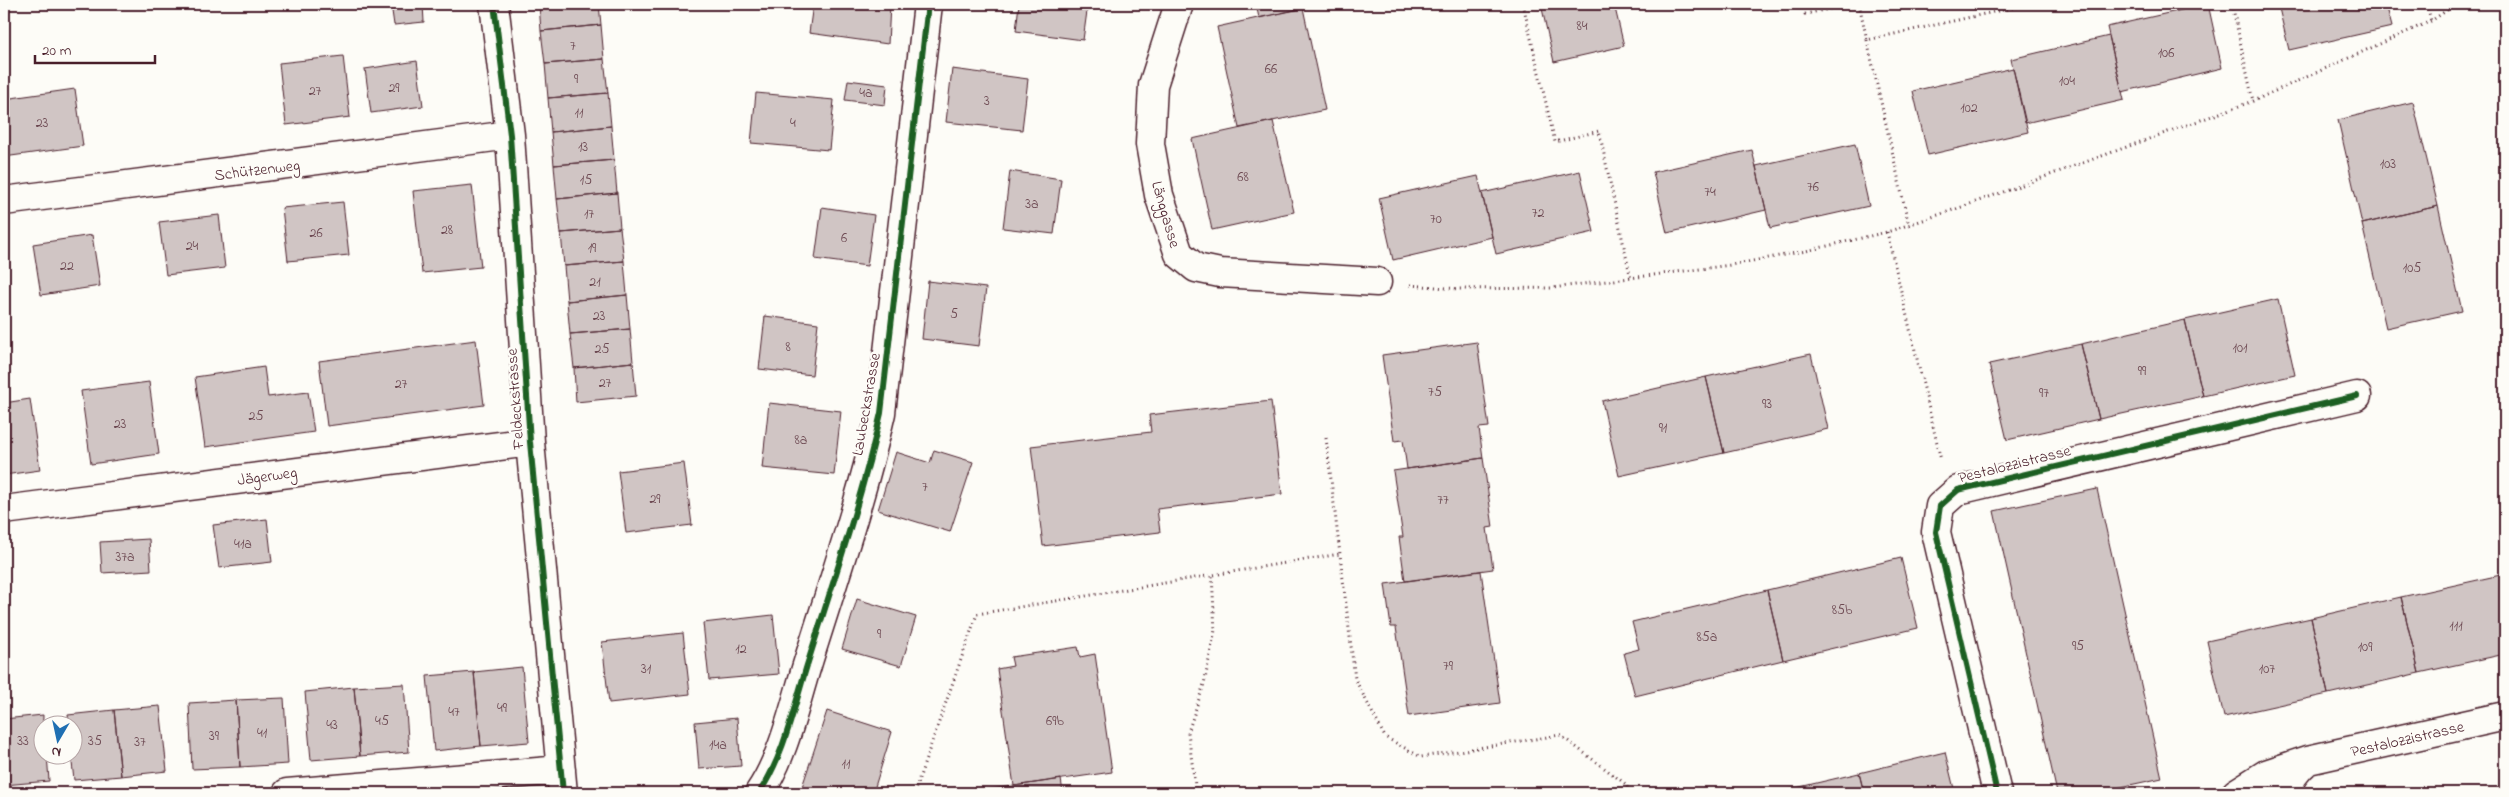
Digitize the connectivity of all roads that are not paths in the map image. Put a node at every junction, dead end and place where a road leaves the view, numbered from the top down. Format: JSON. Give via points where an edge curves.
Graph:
{"nodes":[{"id":1,"x":494,"y":4,"type":"edge"},
{"id":2,"x":928,"y":4,"type":"edge"},
{"id":3,"x":1179,"y":4,"type":"edge"},
{"id":4,"x":510,"y":135,"type":"junction"},
{"id":5,"x":4,"y":201,"type":"edge"},
{"id":6,"x":1377,"y":282,"type":"road end"},
{"id":7,"x":2357,"y":396,"type":"dead end"},
{"id":8,"x":530,"y":442,"type":"junction"},
{"id":9,"x":4,"y":510,"type":"edge"},
{"id":10,"x":2505,"y":716,"type":"edge"},
{"id":11,"x":2308,"y":760,"type":"junction"},
{"id":12,"x":562,"y":782,"type":"edge"},
{"id":13,"x":287,"y":793,"type":"edge"},
{"id":14,"x":759,"y":793,"type":"edge"},
{"id":15,"x":1997,"y":793,"type":"edge"},
{"id":16,"x":2236,"y":793,"type":"edge"},
{"id":17,"x":2284,"y":793,"type":"edge"}],
"edges":[{"from":1,"to":4,"type":"street","name":"Feldeckstrasse"},
{"from":2,"to":14,"type":"street","name":"Laubeckstrasse","via":[[881,413],[867,475],[791,717],[769,779]]},
{"from":3,"to":6,"type":"street","name":"Länggasse","via":[[1153,85],[1150,144],[1159,195],[1179,254],[1196,268],[1220,273]]},
{"from":4,"to":5,"type":"street","name":"Schützenweg"},
{"from":4,"to":8,"type":"street","name":"Feldeckstrasse"},
{"from":7,"to":15,"type":"street","name":"Pestalozzistrasse","via":[[1958,490],[1940,506],[1936,532]]},
{"from":8,"to":9,"type":"street","name":"Jägerweg"},
{"from":8,"to":12,"type":"street","name":"Feldeckstrasse"},
{"from":10,"to":11,"type":"street","name":"Pestalozzistrasse"},
{"from":11,"to":16,"type":"street","name":"Pestalozzistrasse","via":[[2266,774]]},
{"from":11,"to":17,"type":"street","via":[[2297,769]]},
{"from":12,"to":13,"type":"street"}]}
